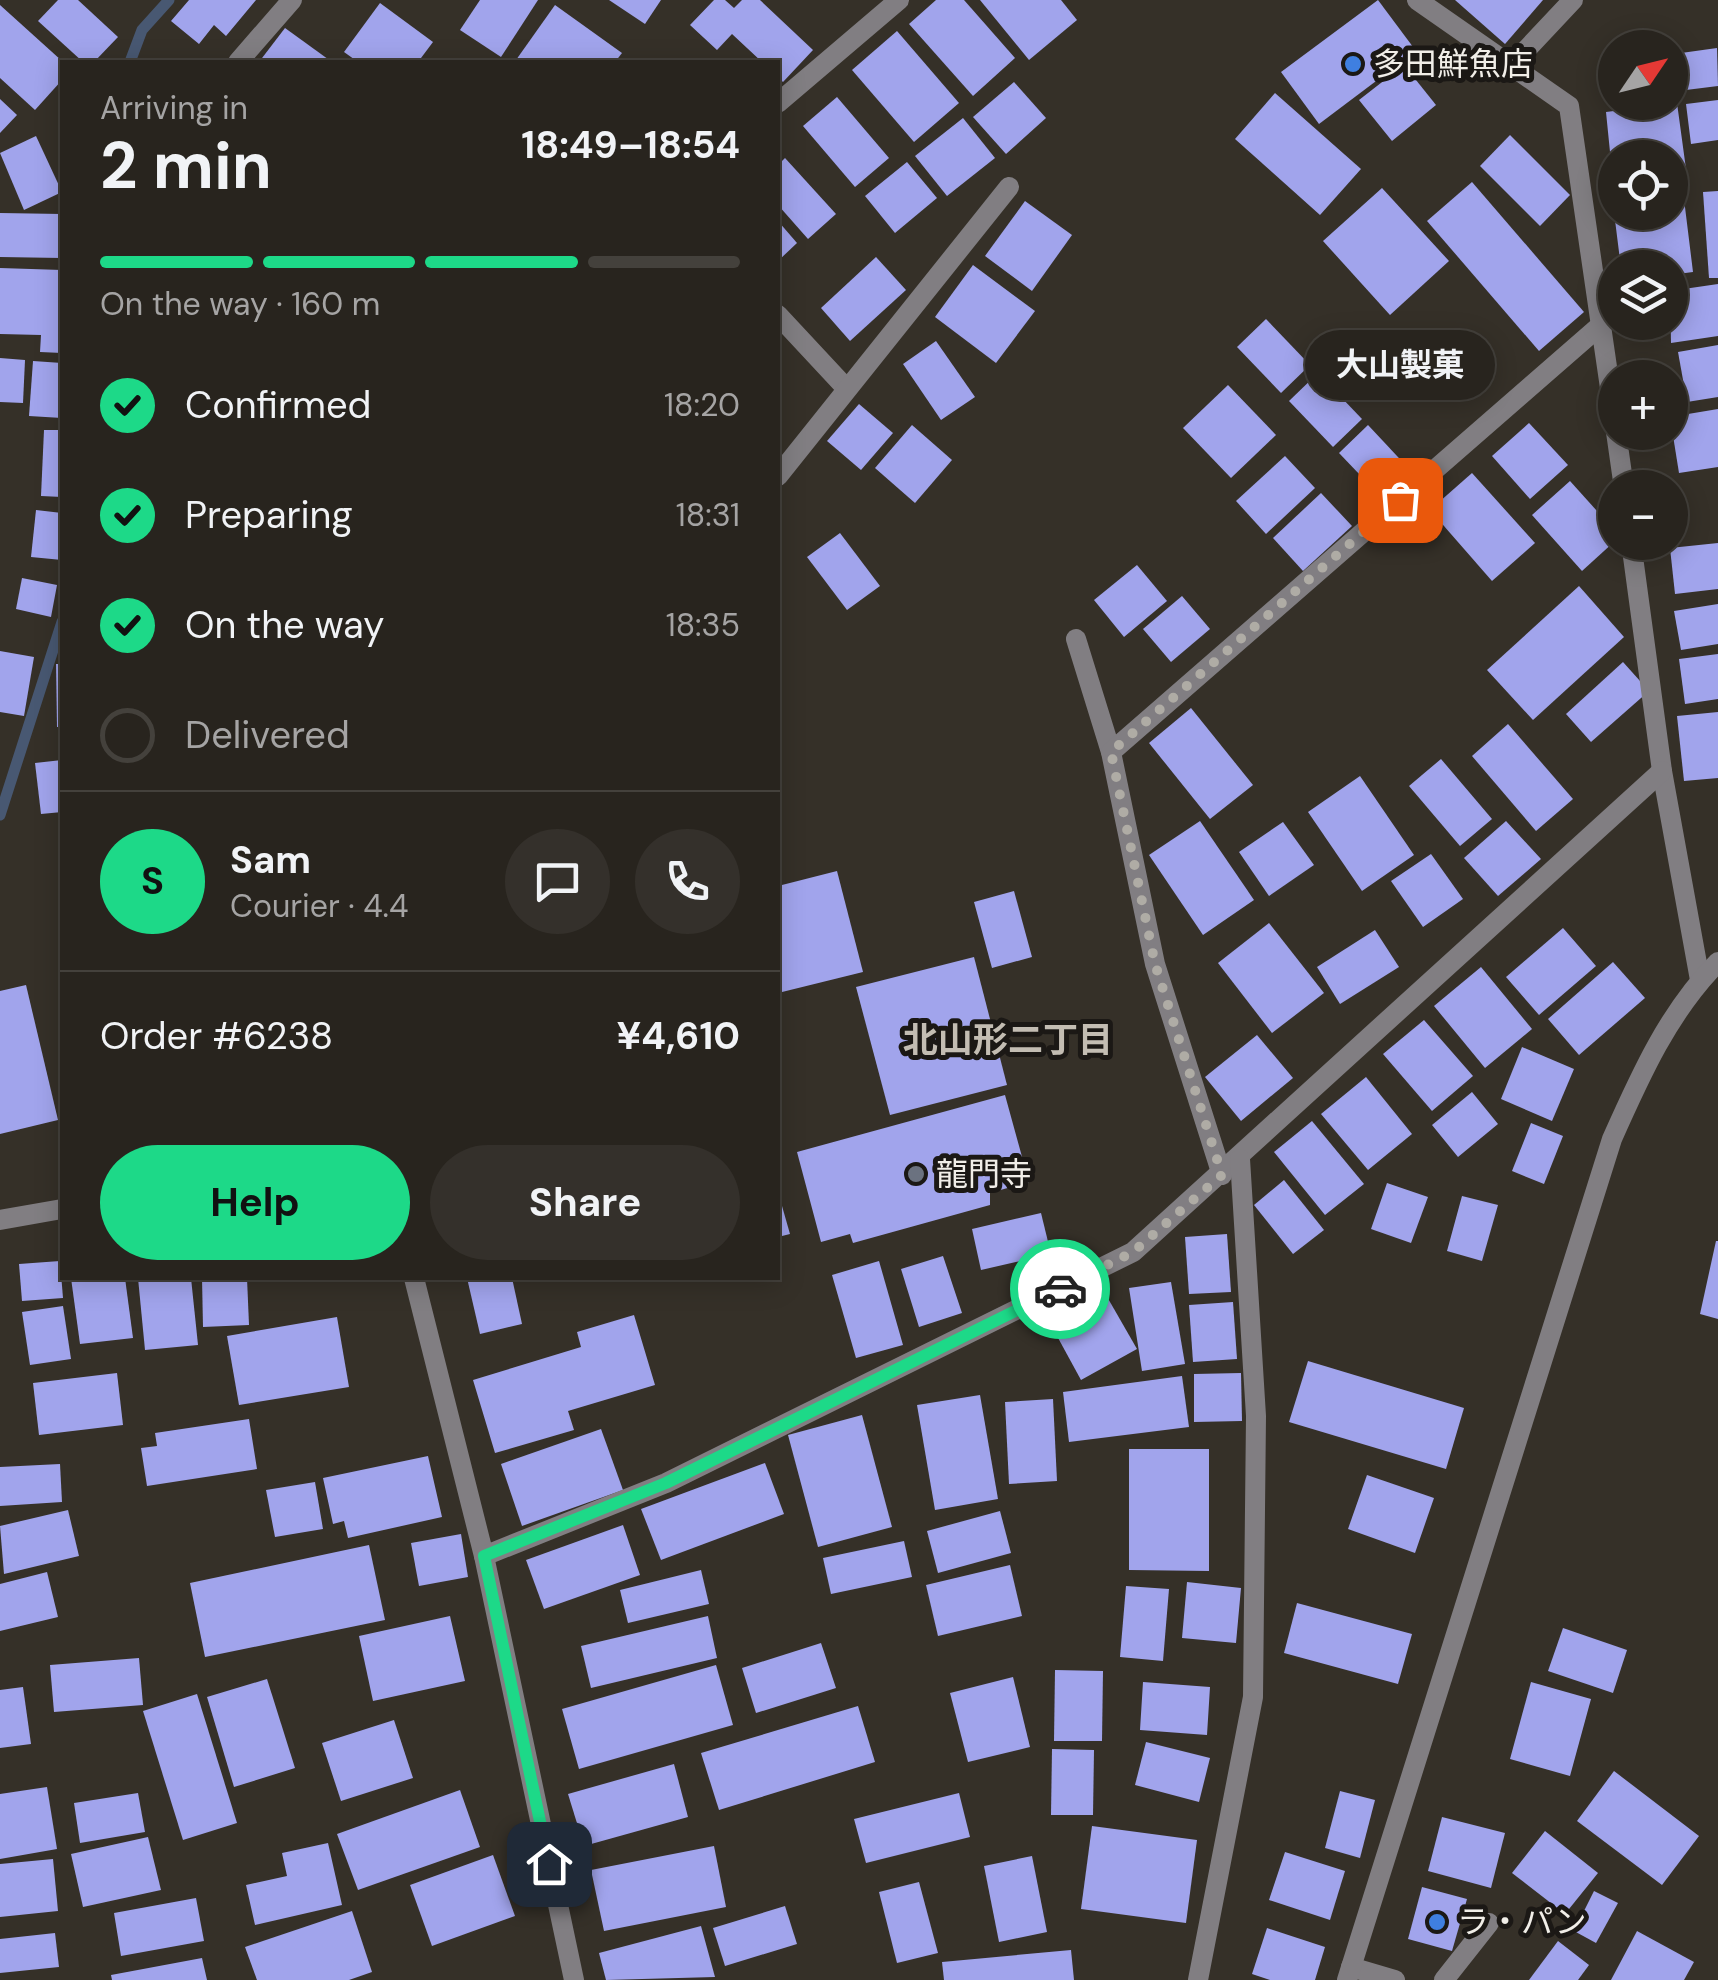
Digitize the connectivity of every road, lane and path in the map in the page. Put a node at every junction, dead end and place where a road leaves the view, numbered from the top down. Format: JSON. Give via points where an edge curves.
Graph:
{"nodes":[{"id":1,"x":292,"y":0,"type":"edge"},
{"id":2,"x":900,"y":0,"type":"edge"},
{"id":3,"x":1418,"y":0,"type":"edge"},
{"id":4,"x":1573,"y":0,"type":"edge"},
{"id":5,"x":240,"y":60,"type":"edge"},
{"id":6,"x":1512,"y":64,"type":"junction"},
{"id":7,"x":780,"y":101,"type":"edge"},
{"id":8,"x":1010,"y":187,"type":"dead end"},
{"id":9,"x":1598,"y":298,"type":"edge"},
{"id":10,"x":780,"y":317,"type":"edge"},
{"id":11,"x":1598,"y":327,"type":"edge"},
{"id":12,"x":846,"y":388,"type":"junction"},
{"id":13,"x":780,"y":473,"type":"edge"},
{"id":14,"x":1633,"y":560,"type":"edge"},
{"id":15,"x":1076,"y":639,"type":"dead end"},
{"id":16,"x":1111,"y":752,"type":"junction"},
{"id":17,"x":1662,"y":771,"type":"junction"},
{"id":18,"x":1718,"y":962,"type":"edge"},
{"id":19,"x":1700,"y":980,"type":"junction"},
{"id":20,"x":1240,"y":1159,"type":"junction"},
{"id":21,"x":1222,"y":1175,"type":"junction"},
{"id":22,"x":60,"y":1209,"type":"edge"},
{"id":23,"x":0,"y":1220,"type":"edge"},
{"id":24,"x":415,"y":1280,"type":"edge"},
{"id":25,"x":484,"y":1556,"type":"junction"},
{"id":26,"x":1489,"y":1923,"type":"dead end"},
{"id":27,"x":1349,"y":1974,"type":"edge"},
{"id":28,"x":574,"y":1980,"type":"edge"},
{"id":29,"x":1198,"y":1980,"type":"edge"},
{"id":30,"x":1395,"y":1980,"type":"edge"},
{"id":31,"x":1444,"y":1980,"type":"edge"}],
"edges":[{"from":1,"to":5,"type":"street"},
{"from":2,"to":7,"type":"street"},
{"from":3,"to":6,"type":"street"},
{"from":4,"to":6,"type":"street"},
{"from":6,"to":9,"type":"street","via":[[1569,106]]},
{"from":8,"to":12,"type":"street"},
{"from":10,"to":12,"type":"street"},
{"from":11,"to":16,"type":"street"},
{"from":12,"to":13,"type":"street"},
{"from":14,"to":17,"type":"street"},
{"from":15,"to":16,"type":"street"},
{"from":16,"to":21,"type":"street","via":[[1155,964]]},
{"from":17,"to":19,"type":"street"},
{"from":17,"to":20,"type":"street"},
{"from":18,"to":19,"type":"street"},
{"from":19,"to":27,"type":"street","via":[[1646,1061],[1612,1139]]},
{"from":20,"to":21,"type":"street"},
{"from":20,"to":29,"type":"street","via":[[1256,1416],[1253,1698]]},
{"from":21,"to":25,"type":"street","via":[[1133,1252],[666,1483]]},
{"from":22,"to":23,"type":"street"},
{"from":24,"to":25,"type":"street"},
{"from":25,"to":28,"type":"street"},
{"from":26,"to":31,"type":"street"},
{"from":27,"to":30,"type":"street"}]}
